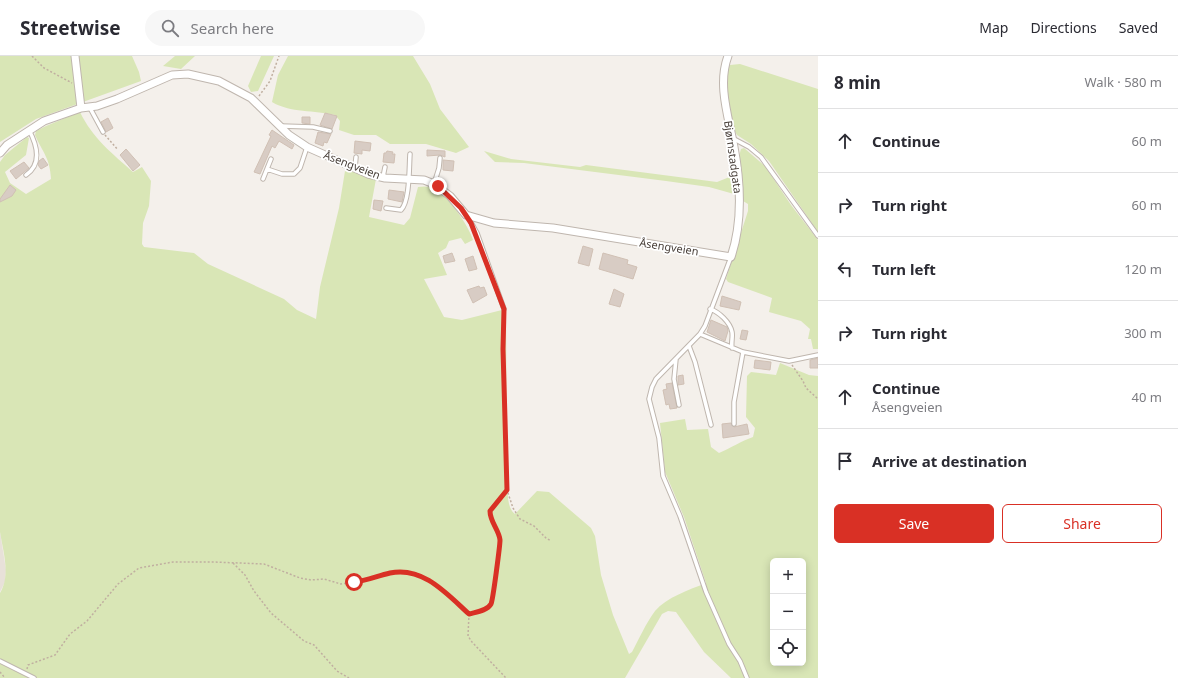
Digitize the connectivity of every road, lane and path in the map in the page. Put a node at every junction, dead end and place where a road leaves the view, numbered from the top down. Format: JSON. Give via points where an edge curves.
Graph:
{"nodes":[{"id":1,"x":32,"y":56,"type":"edge"},
{"id":2,"x":75,"y":56,"type":"edge"},
{"id":3,"x":279,"y":56,"type":"edge"},
{"id":4,"x":728,"y":56,"type":"edge"},
{"id":5,"x":79,"y":87,"type":"junction"},
{"id":6,"x":255,"y":101,"type":"junction"},
{"id":7,"x":81,"y":108,"type":"junction"},
{"id":8,"x":90,"y":108,"type":"junction"},
{"id":9,"x":281,"y":126,"type":"junction"},
{"id":10,"x":30,"y":130,"type":"junction"},
{"id":11,"x":330,"y":131,"type":"dead end"},
{"id":12,"x":103,"y":132,"type":"joint"},
{"id":13,"x":733,"y":139,"type":"junction"},
{"id":14,"x":307,"y":147,"type":"junction"},
{"id":15,"x":118,"y":150,"type":"dead end"},
{"id":16,"x":0,"y":153,"type":"edge"},
{"id":17,"x":410,"y":154,"type":"dead end"},
{"id":18,"x":356,"y":157,"type":"dead end"},
{"id":19,"x":440,"y":158,"type":"dead end"},
{"id":20,"x":271,"y":159,"type":"dead end"},
{"id":21,"x":385,"y":167,"type":"dead end"},
{"id":22,"x":355,"y":168,"type":"junction"},
{"id":23,"x":267,"y":169,"type":"junction"},
{"id":24,"x":26,"y":175,"type":"dead end"},
{"id":25,"x":383,"y":177,"type":"junction"},
{"id":26,"x":263,"y":179,"type":"dead end"},
{"id":27,"x":409,"y":179,"type":"junction"},
{"id":28,"x":434,"y":184,"type":"junction"},
{"id":29,"x":386,"y":208,"type":"dead end"},
{"id":30,"x":466,"y":214,"type":"junction"},
{"id":31,"x":818,"y":236,"type":"edge"},
{"id":32,"x":731,"y":257,"type":"junction"},
{"id":33,"x":504,"y":309,"type":"joint"},
{"id":34,"x":710,"y":309,"type":"junction"},
{"id":35,"x":700,"y":334,"type":"junction"},
{"id":36,"x":689,"y":346,"type":"junction"},
{"id":37,"x":732,"y":348,"type":"junction"},
{"id":38,"x":743,"y":352,"type":"junction"},
{"id":39,"x":818,"y":355,"type":"edge"},
{"id":40,"x":676,"y":359,"type":"junction"},
{"id":41,"x":789,"y":361,"type":"junction"},
{"id":42,"x":818,"y":399,"type":"edge"},
{"id":43,"x":680,"y":405,"type":"dead end"},
{"id":44,"x":734,"y":424,"type":"dead end"},
{"id":45,"x":711,"y":425,"type":"dead end"},
{"id":46,"x":507,"y":490,"type":"junction"},
{"id":47,"x":552,"y":541,"type":"dead end"},
{"id":48,"x":232,"y":562,"type":"junction"},
{"id":49,"x":469,"y":614,"type":"junction"},
{"id":50,"x":0,"y":661,"type":"edge"},
{"id":51,"x":0,"y":672,"type":"edge"},
{"id":52,"x":26,"y":674,"type":"junction"},
{"id":53,"x":5,"y":678,"type":"edge"},
{"id":54,"x":34,"y":678,"type":"edge"},
{"id":55,"x":349,"y":678,"type":"edge"},
{"id":56,"x":506,"y":678,"type":"edge"},
{"id":57,"x":747,"y":678,"type":"edge"}],
"edges":[{"from":1,"to":5,"type":"path","via":[[44,68]]},
{"from":2,"to":5,"type":"street"},
{"from":3,"to":6,"type":"path","via":[[270,81]]},
{"from":4,"to":13,"type":"street","name":"Bjørnstadgata","via":[[724,72],[724,90]]},
{"from":5,"to":7,"type":"street"},
{"from":6,"to":8,"type":"street","name":"Åsengveien","via":[[220,81],[188,74],[159,79],[117,99]]},
{"from":6,"to":9,"type":"street","name":"Åsengveien"},
{"from":7,"to":8,"type":"street","name":"Åsengveien"},
{"from":7,"to":10,"type":"street","name":"Åsengveien","via":[[44,121]]},
{"from":8,"to":12,"type":"lane"},
{"from":9,"to":11,"type":"lane","via":[[313,127]]},
{"from":9,"to":14,"type":"street","name":"Åsengveien"},
{"from":10,"to":16,"type":"street","name":"Åsengveien","via":[[7,145]]},
{"from":10,"to":24,"type":"lane","via":[[38,152],[32,171]]},
{"from":12,"to":15,"type":"path"},
{"from":13,"to":31,"type":"lane","via":[[761,157]]},
{"from":13,"to":32,"type":"street","name":"Bjørnstadgata","via":[[740,216]]},
{"from":14,"to":22,"type":"street","name":"Åsengveien"},
{"from":14,"to":23,"type":"lane","via":[[300,168],[294,174],[282,174]]},
{"from":17,"to":27,"type":"lane"},
{"from":18,"to":22,"type":"lane"},
{"from":19,"to":28,"type":"lane"},
{"from":20,"to":23,"type":"lane"},
{"from":21,"to":25,"type":"lane"},
{"from":22,"to":25,"type":"street","name":"Åsengveien"},
{"from":23,"to":26,"type":"lane"},
{"from":25,"to":27,"type":"street","name":"Åsengveien"},
{"from":27,"to":28,"type":"street","name":"Åsengveien"},
{"from":27,"to":29,"type":"lane","via":[[405,205],[402,209]]},
{"from":28,"to":30,"type":"street","name":"Åsengveien","via":[[450,196]]},
{"from":30,"to":32,"type":"street","name":"Åsengveien","via":[[494,223],[553,228]]},
{"from":30,"to":33,"type":"lane","via":[[477,233]]},
{"from":32,"to":34,"type":"lane"},
{"from":33,"to":46,"type":"path"},
{"from":34,"to":35,"type":"lane"},
{"from":34,"to":37,"type":"lane","via":[[721,315],[732,331]]},
{"from":35,"to":36,"type":"lane"},
{"from":35,"to":37,"type":"lane"},
{"from":36,"to":40,"type":"lane"},
{"from":36,"to":45,"type":"lane"},
{"from":37,"to":38,"type":"lane"},
{"from":38,"to":41,"type":"lane"},
{"from":38,"to":44,"type":"lane","via":[[734,402]]},
{"from":39,"to":41,"type":"lane"},
{"from":40,"to":43,"type":"lane","via":[[674,379]]},
{"from":40,"to":57,"type":"lane","via":[[656,379],[650,393],[650,406],[660,444],[662,472],[683,523],[706,592]]},
{"from":41,"to":42,"type":"path","via":[[806,388]]},
{"from":46,"to":47,"type":"path","via":[[520,519],[534,526]]},
{"from":46,"to":49,"type":"path","via":[[490,511],[490,519],[500,539],[491,604],[485,610]]},
{"from":48,"to":49,"type":"path","via":[[264,564],[300,578],[324,579],[341,584],[370,580],[390,573],[417,573],[446,593]]},
{"from":48,"to":52,"type":"path","via":[[173,562],[139,568],[118,584],[87,621],[70,634],[55,655],[28,665]]},
{"from":48,"to":55,"type":"path","via":[[246,575],[254,591],[271,613],[304,641],[314,645],[337,671]]},
{"from":49,"to":56,"type":"path","via":[[468,636]]},
{"from":50,"to":52,"type":"lane"},
{"from":51,"to":53,"type":"path"},
{"from":52,"to":54,"type":"lane"}]}
